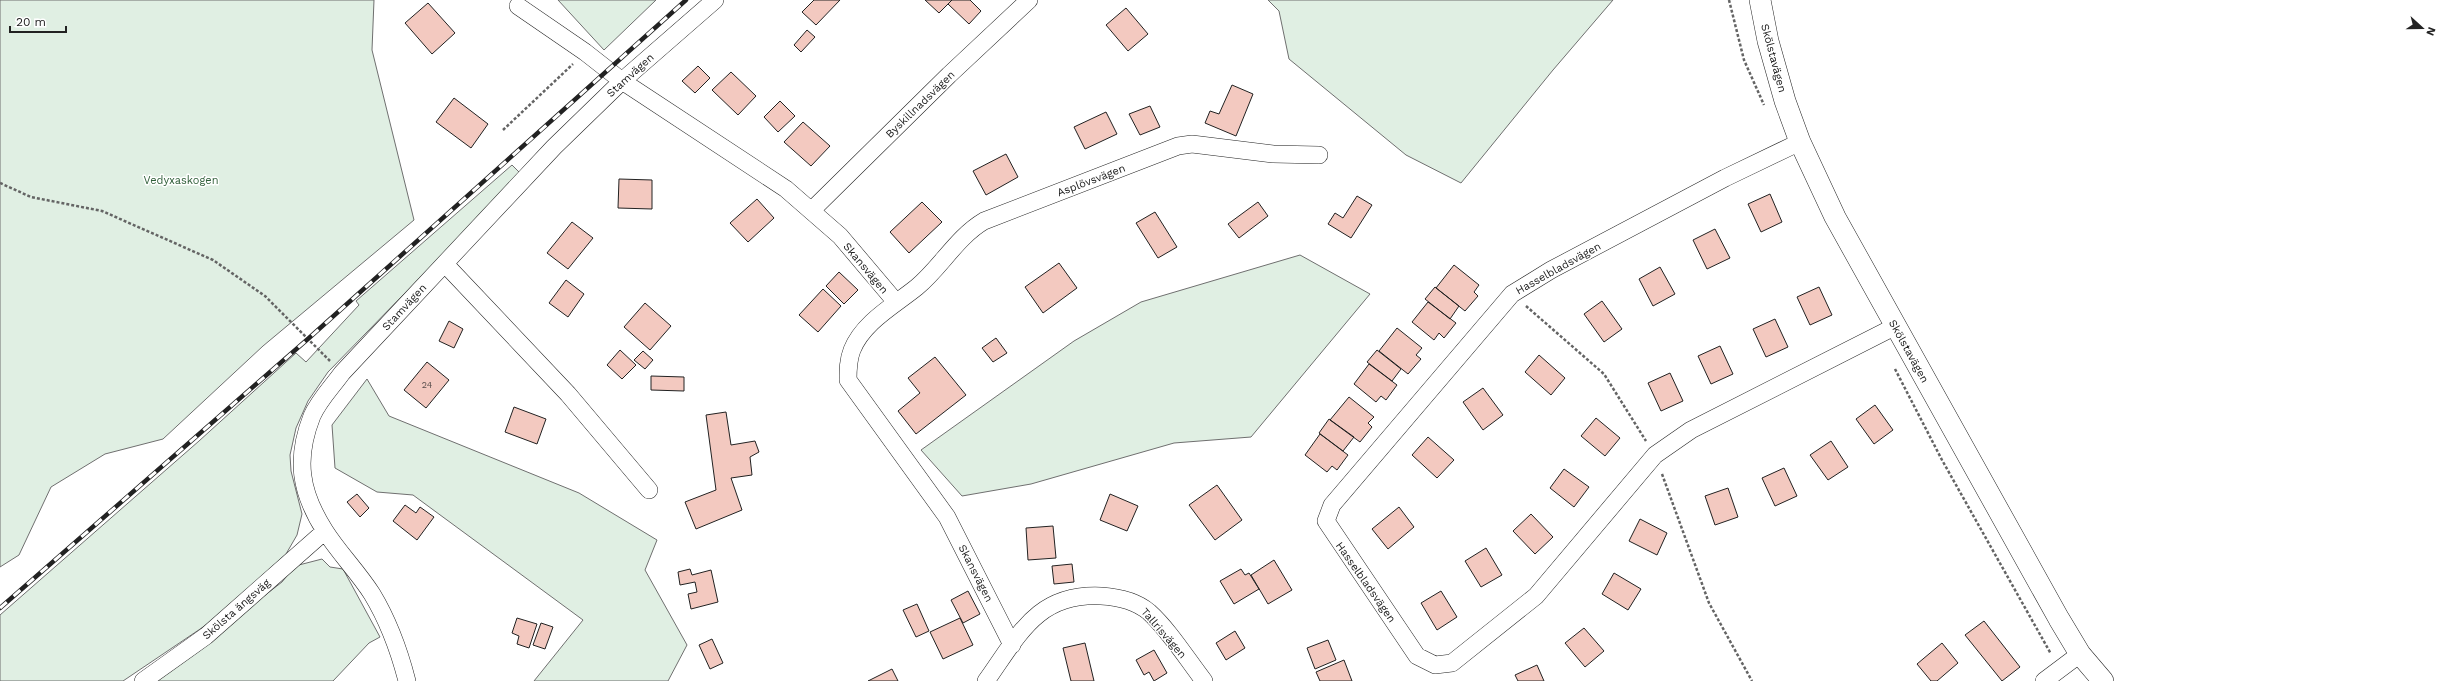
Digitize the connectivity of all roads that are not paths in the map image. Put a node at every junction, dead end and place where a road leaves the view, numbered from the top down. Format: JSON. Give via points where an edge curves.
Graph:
{"nodes":[{"id":1,"x":715,"y":0,"type":"edge"},
{"id":2,"x":1030,"y":0,"type":"edge"},
{"id":3,"x":1760,"y":0,"type":"edge"},
{"id":4,"x":518,"y":6,"type":"dead end"},
{"id":5,"x":622,"y":81,"type":"junction"},
{"id":6,"x":1800,"y":142,"type":"junction"},
{"id":7,"x":1319,"y":155,"type":"dead end"},
{"id":8,"x":812,"y":210,"type":"junction"},
{"id":9,"x":445,"y":264,"type":"junction"},
{"id":10,"x":895,"y":301,"type":"junction"},
{"id":11,"x":1896,"y":326,"type":"junction"},
{"id":12,"x":649,"y":490,"type":"dead end"},
{"id":13,"x":325,"y":531,"type":"junction"},
{"id":14,"x":1012,"y":645,"type":"junction"},
{"id":15,"x":2080,"y":654,"type":"junction"},
{"id":16,"x":143,"y":681,"type":"edge"},
{"id":17,"x":408,"y":681,"type":"edge"},
{"id":18,"x":986,"y":681,"type":"edge"},
{"id":19,"x":1204,"y":681,"type":"edge"},
{"id":20,"x":2044,"y":681,"type":"edge"},
{"id":21,"x":2103,"y":681,"type":"edge"}],
"edges":[{"from":1,"to":5,"type":"street","name":"Stamvägen"},
{"from":2,"to":8,"type":"street","name":"Byskillnadsvägen","via":[[943,80]]},
{"from":3,"to":6,"type":"street","name":"Skölstavägen","via":[[1768,41]]},
{"from":4,"to":5,"type":"street","name":"Skansvägen"},
{"from":5,"to":8,"type":"street","name":"Skansvägen","via":[[786,189]]},
{"from":5,"to":9,"type":"street","name":"Stamvägen","via":[[554,146]]},
{"from":6,"to":11,"type":"street","name":"Skölstavägen","via":[[1835,217]]},
{"from":6,"to":11,"type":"street","name":"Hasselbladsvägen","via":[[1725,178],[1551,270],[1512,294],[1332,505],[1326,521],[1417,656],[1435,665],[1452,663],[1536,596],[1655,455],[1691,430]]},
{"from":7,"to":10,"type":"street","name":"Asplövsvägen","via":[[1272,154],[1192,144],[1178,146],[984,221],[971,229],[917,287]]},
{"from":8,"to":10,"type":"street","name":"Skansvägen","via":[[840,236]]},
{"from":9,"to":12,"type":"street","via":[[568,394]]},
{"from":9,"to":13,"type":"street","name":"Stamvägen","via":[[342,373],[312,416],[304,443],[301,467],[307,500]]},
{"from":10,"to":14,"type":"street","name":"Skansvägen","via":[[852,350],[848,380],[947,517]]},
{"from":11,"to":15,"type":"street","name":"Skölstavägen"},
{"from":13,"to":16,"type":"street","name":"Skölsta ängsväg","via":[[206,636]]},
{"from":13,"to":17,"type":"street","name":"Stamvägen","via":[[371,594],[386,620],[398,646]]},
{"from":14,"to":18,"type":"street","name":"Tallrisvägen"},
{"from":14,"to":19,"type":"street","name":"Tallrisvägen","via":[[1030,621],[1044,608],[1060,600],[1084,595],[1108,597],[1136,603],[1149,613]]},
{"from":15,"to":20,"type":"street"},
{"from":15,"to":21,"type":"street","name":"Skölstavägen"}]}
